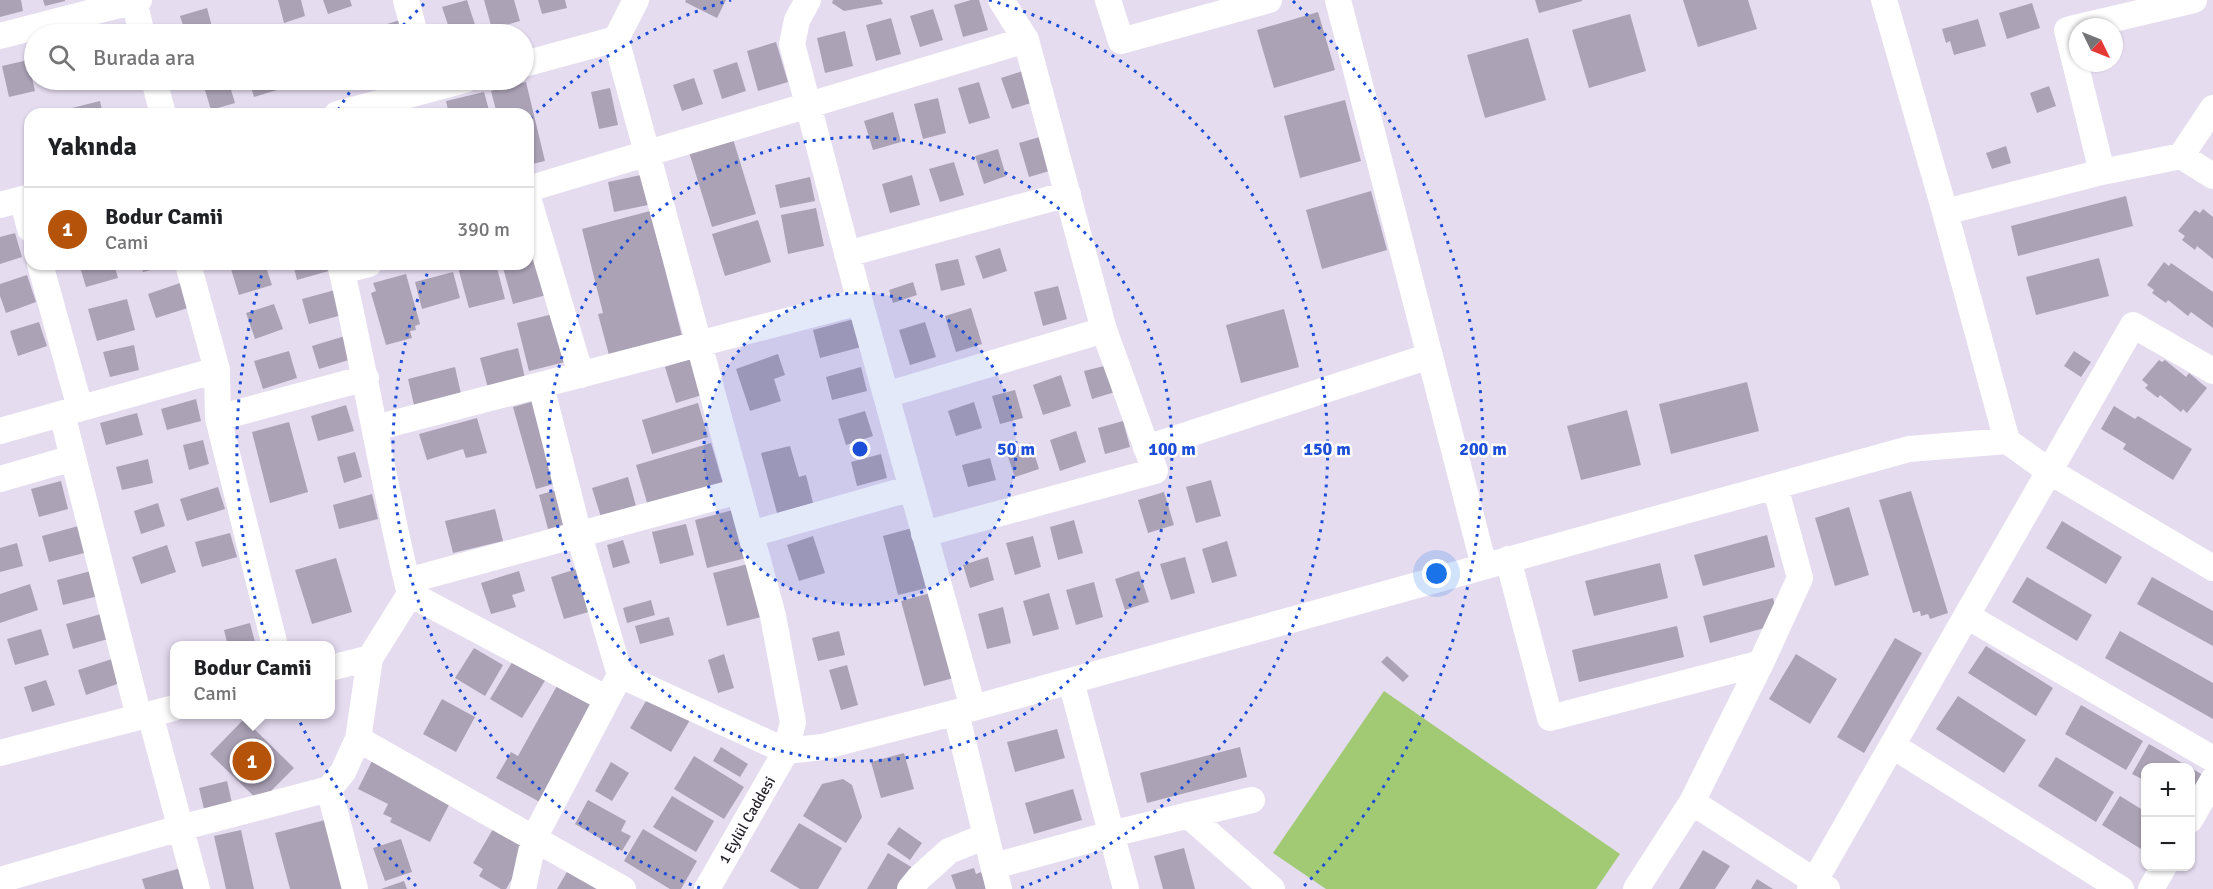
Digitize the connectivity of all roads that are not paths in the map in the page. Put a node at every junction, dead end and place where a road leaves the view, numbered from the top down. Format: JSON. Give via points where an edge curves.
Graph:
{"nodes":[{"id":1,"x":406,"y":0,"type":"edge"},
{"id":2,"x":636,"y":0,"type":"edge"},
{"id":3,"x":808,"y":0,"type":"edge"},
{"id":4,"x":1001,"y":0,"type":"edge"},
{"id":5,"x":1108,"y":0,"type":"edge"},
{"id":6,"x":1269,"y":0,"type":"edge"},
{"id":7,"x":1338,"y":0,"type":"edge"},
{"id":8,"x":1884,"y":0,"type":"edge"},
{"id":9,"x":2194,"y":0,"type":"edge"},
{"id":10,"x":136,"y":1,"type":"edge"},
{"id":11,"x":98,"y":5,"type":"edge"},
{"id":12,"x":2117,"y":18,"type":"edge"},
{"id":13,"x":38,"y":24,"type":"edge"},
{"id":14,"x":140,"y":24,"type":"edge"},
{"id":15,"x":412,"y":24,"type":"edge"},
{"id":16,"x":24,"y":28,"type":"edge"},
{"id":17,"x":0,"y":36,"type":"edge"},
{"id":18,"x":616,"y":39,"type":"junction"},
{"id":19,"x":1026,"y":40,"type":"junction"},
{"id":20,"x":534,"y":61,"type":"edge"},
{"id":21,"x":2077,"y":72,"type":"edge"},
{"id":22,"x":157,"y":90,"type":"edge"},
{"id":23,"x":424,"y":94,"type":"edge"},
{"id":24,"x":808,"y":105,"type":"junction"},
{"id":25,"x":161,"y":108,"type":"edge"},
{"id":26,"x":363,"y":108,"type":"edge"},
{"id":27,"x":2213,"y":108,"type":"edge"},
{"id":28,"x":647,"y":154,"type":"junction"},
{"id":29,"x":2181,"y":156,"type":"junction"},
{"id":30,"x":2102,"y":172,"type":"junction"},
{"id":31,"x":2213,"y":176,"type":"edge"},
{"id":32,"x":534,"y":187,"type":"edge"},
{"id":33,"x":1068,"y":194,"type":"junction"},
{"id":34,"x":17,"y":200,"type":"edge"},
{"id":35,"x":1945,"y":212,"type":"junction"},
{"id":36,"x":24,"y":216,"type":"edge"},
{"id":37,"x":534,"y":227,"type":"edge"},
{"id":38,"x":847,"y":254,"type":"junction"},
{"id":39,"x":41,"y":270,"type":"edge"},
{"id":40,"x":190,"y":270,"type":"edge"},
{"id":41,"x":342,"y":270,"type":"edge"},
{"id":42,"x":860,"y":302,"type":"junction"},
{"id":43,"x":1104,"y":330,"type":"junction"},
{"id":44,"x":699,"y":344,"type":"junction"},
{"id":45,"x":1430,"y":356,"type":"junction"},
{"id":46,"x":217,"y":370,"type":"junction"},
{"id":47,"x":2213,"y":371,"type":"edge"},
{"id":48,"x":581,"y":375,"type":"junction"},
{"id":49,"x":366,"y":378,"type":"junction"},
{"id":50,"x":541,"y":386,"type":"junction"},
{"id":51,"x":886,"y":395,"type":"junction"},
{"id":52,"x":71,"y":411,"type":"junction"},
{"id":53,"x":218,"y":418,"type":"junction"},
{"id":54,"x":375,"y":428,"type":"junction"},
{"id":55,"x":0,"y":431,"type":"edge"},
{"id":56,"x":2007,"y":441,"type":"junction"},
{"id":57,"x":1146,"y":448,"type":"junction"},
{"id":58,"x":73,"y":458,"type":"junction"},
{"id":59,"x":2049,"y":471,"type":"junction"},
{"id":60,"x":0,"y":479,"type":"edge"},
{"id":61,"x":1775,"y":486,"type":"junction"},
{"id":62,"x":912,"y":488,"type":"junction"},
{"id":63,"x":739,"y":491,"type":"junction"},
{"id":64,"x":751,"y":534,"type":"junction"},
{"id":65,"x":924,"y":534,"type":"junction"},
{"id":66,"x":579,"y":535,"type":"junction"},
{"id":67,"x":1496,"y":562,"type":"junction"},
{"id":68,"x":2213,"y":568,"type":"edge"},
{"id":69,"x":408,"y":587,"type":"junction"},
{"id":70,"x":1966,"y":616,"type":"junction"},
{"id":71,"x":274,"y":641,"type":"edge"},
{"id":72,"x":370,"y":658,"type":"junction"},
{"id":73,"x":1761,"y":663,"type":"junction"},
{"id":74,"x":335,"y":667,"type":"edge"},
{"id":75,"x":620,"y":675,"type":"junction"},
{"id":76,"x":1071,"y":681,"type":"junction"},
{"id":77,"x":607,"y":699,"type":"junction"},
{"id":78,"x":964,"y":710,"type":"junction"},
{"id":79,"x":154,"y":713,"type":"edge"},
{"id":80,"x":358,"y":739,"type":"junction"},
{"id":81,"x":1893,"y":746,"type":"junction"},
{"id":82,"x":786,"y":751,"type":"junction"},
{"id":83,"x":0,"y":753,"type":"edge"},
{"id":84,"x":2213,"y":759,"type":"edge"},
{"id":85,"x":2213,"y":780,"type":"edge"},
{"id":86,"x":328,"y":789,"type":"junction"},
{"id":87,"x":1252,"y":800,"type":"dead end"},
{"id":88,"x":1692,"y":802,"type":"junction"},
{"id":89,"x":1188,"y":815,"type":"junction"},
{"id":90,"x":2192,"y":817,"type":"edge"},
{"id":91,"x":180,"y":828,"type":"junction"},
{"id":92,"x":1111,"y":834,"type":"junction"},
{"id":93,"x":986,"y":836,"type":"junction"},
{"id":94,"x":534,"y":838,"type":"junction"},
{"id":95,"x":2162,"y":871,"type":"edge"},
{"id":96,"x":997,"y":878,"type":"edge"},
{"id":97,"x":0,"y":880,"type":"edge"},
{"id":98,"x":1818,"y":886,"type":"edge"},
{"id":99,"x":197,"y":889,"type":"edge"},
{"id":100,"x":355,"y":889,"type":"edge"},
{"id":101,"x":523,"y":889,"type":"edge"},
{"id":102,"x":623,"y":889,"type":"edge"},
{"id":103,"x":707,"y":889,"type":"edge"},
{"id":104,"x":910,"y":889,"type":"edge"},
{"id":105,"x":1126,"y":889,"type":"edge"},
{"id":106,"x":1272,"y":889,"type":"edge"},
{"id":107,"x":1636,"y":889,"type":"edge"},
{"id":108,"x":2121,"y":889,"type":"edge"},
{"id":109,"x":2151,"y":889,"type":"edge"}],
"edges":[{"from":1,"to":15,"type":"street"},
{"from":2,"to":18,"type":"street"},
{"from":3,"to":24,"type":"street","via":[[797,20],[792,44]]},
{"from":4,"to":19,"type":"street"},
{"from":5,"to":6,"type":"street","via":[[1121,41]]},
{"from":7,"to":45,"type":"street"},
{"from":8,"to":35,"type":"street"},
{"from":9,"to":12,"type":"street"},
{"from":10,"to":11,"type":"street"},
{"from":10,"to":14,"type":"street"},
{"from":11,"to":13,"type":"street"},
{"from":16,"to":17,"type":"street"},
{"from":18,"to":20,"type":"street"},
{"from":18,"to":28,"type":"street","name":"1 Eylül Caddesi"},
{"from":19,"to":24,"type":"street"},
{"from":19,"to":33,"type":"street"},
{"from":21,"to":30,"type":"street"},
{"from":22,"to":25,"type":"street"},
{"from":23,"to":26,"type":"street"},
{"from":24,"to":28,"type":"street"},
{"from":24,"to":38,"type":"street"},
{"from":27,"to":29,"type":"street"},
{"from":28,"to":32,"type":"street"},
{"from":28,"to":44,"type":"street","name":"1 Eylül Caddesi"},
{"from":29,"to":30,"type":"street"},
{"from":29,"to":31,"type":"street"},
{"from":30,"to":35,"type":"street"},
{"from":33,"to":38,"type":"street"},
{"from":33,"to":43,"type":"street"},
{"from":34,"to":36,"type":"street"},
{"from":35,"to":56,"type":"street"},
{"from":37,"to":48,"type":"street"},
{"from":38,"to":42,"type":"street"},
{"from":39,"to":52,"type":"street"},
{"from":40,"to":46,"type":"street"},
{"from":41,"to":49,"type":"street"},
{"from":42,"to":44,"type":"street"},
{"from":42,"to":51,"type":"street"},
{"from":43,"to":51,"type":"street"},
{"from":43,"to":57,"type":"street"},
{"from":44,"to":48,"type":"street"},
{"from":44,"to":63,"type":"street","name":"1 Eylül Caddesi"},
{"from":45,"to":57,"type":"street"},
{"from":45,"to":67,"type":"street"},
{"from":46,"to":52,"type":"street"},
{"from":46,"to":53,"type":"street"},
{"from":47,"to":59,"type":"street","via":[[2133,324]]},
{"from":48,"to":50,"type":"street"},
{"from":49,"to":53,"type":"street"},
{"from":49,"to":54,"type":"street"},
{"from":50,"to":54,"type":"street"},
{"from":50,"to":66,"type":"street"},
{"from":51,"to":62,"type":"street"},
{"from":52,"to":55,"type":"street"},
{"from":52,"to":58,"type":"street"},
{"from":53,"to":71,"type":"street"},
{"from":54,"to":69,"type":"street"},
{"from":56,"to":59,"type":"street"},
{"from":56,"to":61,"type":"street","via":[[1909,449]]},
{"from":57,"to":65,"type":"street","via":[[1155,471]]},
{"from":58,"to":60,"type":"street"},
{"from":58,"to":79,"type":"street"},
{"from":59,"to":68,"type":"street"},
{"from":59,"to":70,"type":"street"},
{"from":61,"to":67,"type":"street"},
{"from":61,"to":73,"type":"street","via":[[1800,578]]},
{"from":62,"to":64,"type":"street"},
{"from":62,"to":65,"type":"street"},
{"from":63,"to":64,"type":"street","name":"1 Eylül Caddesi"},
{"from":63,"to":66,"type":"street"},
{"from":64,"to":82,"type":"street","name":"1 Eylül Caddesi","via":[[773,616],[793,722]]},
{"from":65,"to":78,"type":"street"},
{"from":66,"to":69,"type":"street"},
{"from":66,"to":75,"type":"street"},
{"from":67,"to":73,"type":"street","via":[[1550,717]]},
{"from":67,"to":76,"type":"street"},
{"from":69,"to":72,"type":"street"},
{"from":69,"to":77,"type":"street"},
{"from":70,"to":81,"type":"street"},
{"from":70,"to":84,"type":"street"},
{"from":72,"to":74,"type":"street"},
{"from":72,"to":80,"type":"street"},
{"from":73,"to":88,"type":"street"},
{"from":75,"to":77,"type":"street"},
{"from":75,"to":82,"type":"street"},
{"from":76,"to":78,"type":"street"},
{"from":76,"to":92,"type":"street"},
{"from":77,"to":94,"type":"street"},
{"from":78,"to":82,"type":"street","via":[[822,747]]},
{"from":78,"to":93,"type":"street"},
{"from":79,"to":83,"type":"street"},
{"from":79,"to":91,"type":"street"},
{"from":80,"to":86,"type":"street","via":[[343,772]]},
{"from":80,"to":94,"type":"street"},
{"from":81,"to":98,"type":"street"},
{"from":81,"to":108,"type":"street"},
{"from":82,"to":103,"type":"street","name":"1 Eylül Caddesi"},
{"from":85,"to":90,"type":"street"},
{"from":86,"to":91,"type":"street"},
{"from":86,"to":100,"type":"street"},
{"from":87,"to":89,"type":"street"},
{"from":88,"to":98,"type":"street"},
{"from":88,"to":107,"type":"street"},
{"from":89,"to":92,"type":"street"},
{"from":89,"to":106,"type":"street"},
{"from":91,"to":97,"type":"street"},
{"from":91,"to":99,"type":"street"},
{"from":92,"to":96,"type":"street"},
{"from":92,"to":105,"type":"street"},
{"from":93,"to":96,"type":"street"},
{"from":93,"to":104,"type":"street","via":[[948,851]]},
{"from":94,"to":101,"type":"street"},
{"from":94,"to":102,"type":"street"},
{"from":95,"to":109,"type":"street"}]}
